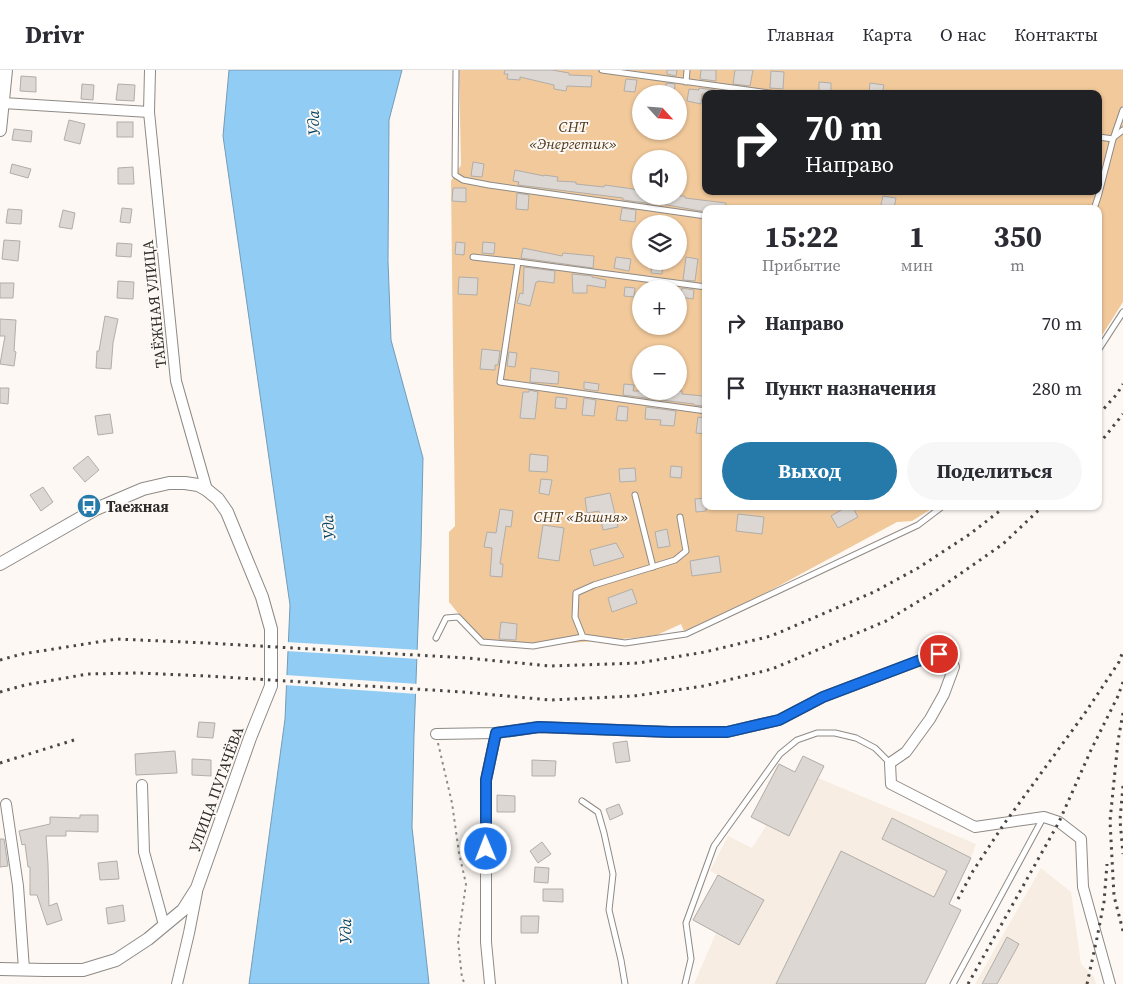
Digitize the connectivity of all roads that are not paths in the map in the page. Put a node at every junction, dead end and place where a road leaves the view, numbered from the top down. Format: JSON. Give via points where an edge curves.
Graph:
{"nodes":[{"id":1,"x":6,"y":70,"type":"edge"},
{"id":2,"x":150,"y":70,"type":"edge"},
{"id":3,"x":456,"y":70,"type":"edge"},
{"id":4,"x":602,"y":70,"type":"edge"},
{"id":5,"x":688,"y":70,"type":"edge"},
{"id":6,"x":686,"y":82,"type":"junction"},
{"id":7,"x":746,"y":90,"type":"edge"},
{"id":8,"x":3,"y":104,"type":"junction"},
{"id":9,"x":1123,"y":110,"type":"edge"},
{"id":10,"x":150,"y":112,"type":"junction"},
{"id":11,"x":0,"y":130,"type":"edge"},
{"id":12,"x":1123,"y":130,"type":"edge"},
{"id":13,"x":1102,"y":137,"type":"edge"},
{"id":14,"x":1113,"y":139,"type":"junction"},
{"id":15,"x":1102,"y":182,"type":"edge"},
{"id":16,"x":702,"y":215,"type":"edge"},
{"id":17,"x":473,"y":257,"type":"dead end"},
{"id":18,"x":518,"y":262,"type":"junction"},
{"id":19,"x":702,"y":286,"type":"edge"},
{"id":20,"x":1123,"y":312,"type":"edge"},
{"id":21,"x":1102,"y":344,"type":"edge"},
{"id":22,"x":702,"y":410,"type":"edge"},
{"id":23,"x":207,"y":490,"type":"junction"},
{"id":24,"x":635,"y":495,"type":"dead end"},
{"id":25,"x":938,"y":510,"type":"edge"},
{"id":26,"x":680,"y":517,"type":"dead end"},
{"id":27,"x":0,"y":564,"type":"edge"},
{"id":28,"x":653,"y":567,"type":"junction"},
{"id":29,"x":583,"y":637,"type":"junction"},
{"id":30,"x":436,"y":638,"type":"dead end"},
{"id":31,"x":496,"y":733,"type":"junction"},
{"id":32,"x":436,"y":734,"type":"road end"},
{"id":33,"x":890,"y":763,"type":"junction"},
{"id":34,"x":142,"y":785,"type":"dead end"},
{"id":35,"x":582,"y":801,"type":"dead end"},
{"id":36,"x":6,"y":804,"type":"dead end"},
{"id":37,"x":1044,"y":817,"type":"junction"},
{"id":38,"x":197,"y":888,"type":"junction"},
{"id":39,"x":164,"y":925,"type":"junction"},
{"id":40,"x":0,"y":968,"type":"edge"},
{"id":41,"x":24,"y":969,"type":"junction"},
{"id":42,"x":177,"y":984,"type":"edge"},
{"id":43,"x":490,"y":984,"type":"edge"},
{"id":44,"x":625,"y":984,"type":"edge"},
{"id":45,"x":685,"y":984,"type":"edge"},
{"id":46,"x":953,"y":984,"type":"edge"},
{"id":47,"x":1110,"y":984,"type":"edge"}],
"edges":[{"from":1,"to":8,"type":"street"},
{"from":2,"to":10,"type":"street","name":"ТАЁЖНАЯ УЛИЦА"},
{"from":3,"to":16,"type":"lane","via":[[455,175],[489,186]]},
{"from":4,"to":6,"type":"lane"},
{"from":5,"to":6,"type":"lane"},
{"from":6,"to":7,"type":"lane"},
{"from":8,"to":10,"type":"street"},
{"from":8,"to":11,"type":"street"},
{"from":9,"to":14,"type":"lane"},
{"from":10,"to":23,"type":"street","name":"ТАЁЖНАЯ УЛИЦА","via":[[176,381]]},
{"from":12,"to":14,"type":"lane"},
{"from":13,"to":14,"type":"lane"},
{"from":14,"to":15,"type":"lane"},
{"from":17,"to":18,"type":"lane"},
{"from":18,"to":19,"type":"lane"},
{"from":18,"to":22,"type":"lane","via":[[500,382]]},
{"from":20,"to":21,"type":"lane"},
{"from":23,"to":27,"type":"street","via":[[185,482],[143,489],[96,509]]},
{"from":23,"to":38,"type":"street","name":"УЛИЦА ПУГАЧЁВА","via":[[227,512],[262,597],[272,629],[271,686]]},
{"from":24,"to":28,"type":"lane"},
{"from":25,"to":29,"type":"lane","via":[[918,525],[686,634],[625,643]]},
{"from":26,"to":28,"type":"lane","via":[[686,551],[675,560]]},
{"from":28,"to":29,"type":"lane","via":[[576,593],[575,617]]},
{"from":29,"to":30,"type":"lane","via":[[533,646],[482,642],[458,617],[446,618]]},
{"from":31,"to":32,"type":"street"},
{"from":31,"to":33,"type":"street","via":[[539,727],[727,732],[779,720],[823,697],[939,654],[951,658],[954,667],[930,719],[906,752]]},
{"from":31,"to":43,"type":"street","via":[[486,780],[486,942]]},
{"from":33,"to":37,"type":"street","via":[[891,784],[975,827]]},
{"from":33,"to":45,"type":"lane","via":[[875,748],[856,738],[836,733],[817,733],[797,740],[780,754],[714,846],[686,923],[691,959]]},
{"from":34,"to":39,"type":"street","via":[[144,852]]},
{"from":35,"to":44,"type":"lane","via":[[598,812],[604,833],[613,874],[609,910]]},
{"from":36,"to":41,"type":"street","via":[[18,886]]},
{"from":37,"to":46,"type":"lane"},
{"from":37,"to":47,"type":"street","via":[[1059,822],[1081,839],[1084,887]]},
{"from":38,"to":39,"type":"street","name":"УЛИЦА ПУГАЧЁВА","via":[[183,910]]},
{"from":38,"to":42,"type":"street"},
{"from":39,"to":41,"type":"street","name":"УЛИЦА ПУГАЧЁВА","via":[[116,960],[83,970]]},
{"from":40,"to":41,"type":"street","name":"УЛИЦА ПУГАЧЁВА"}]}
